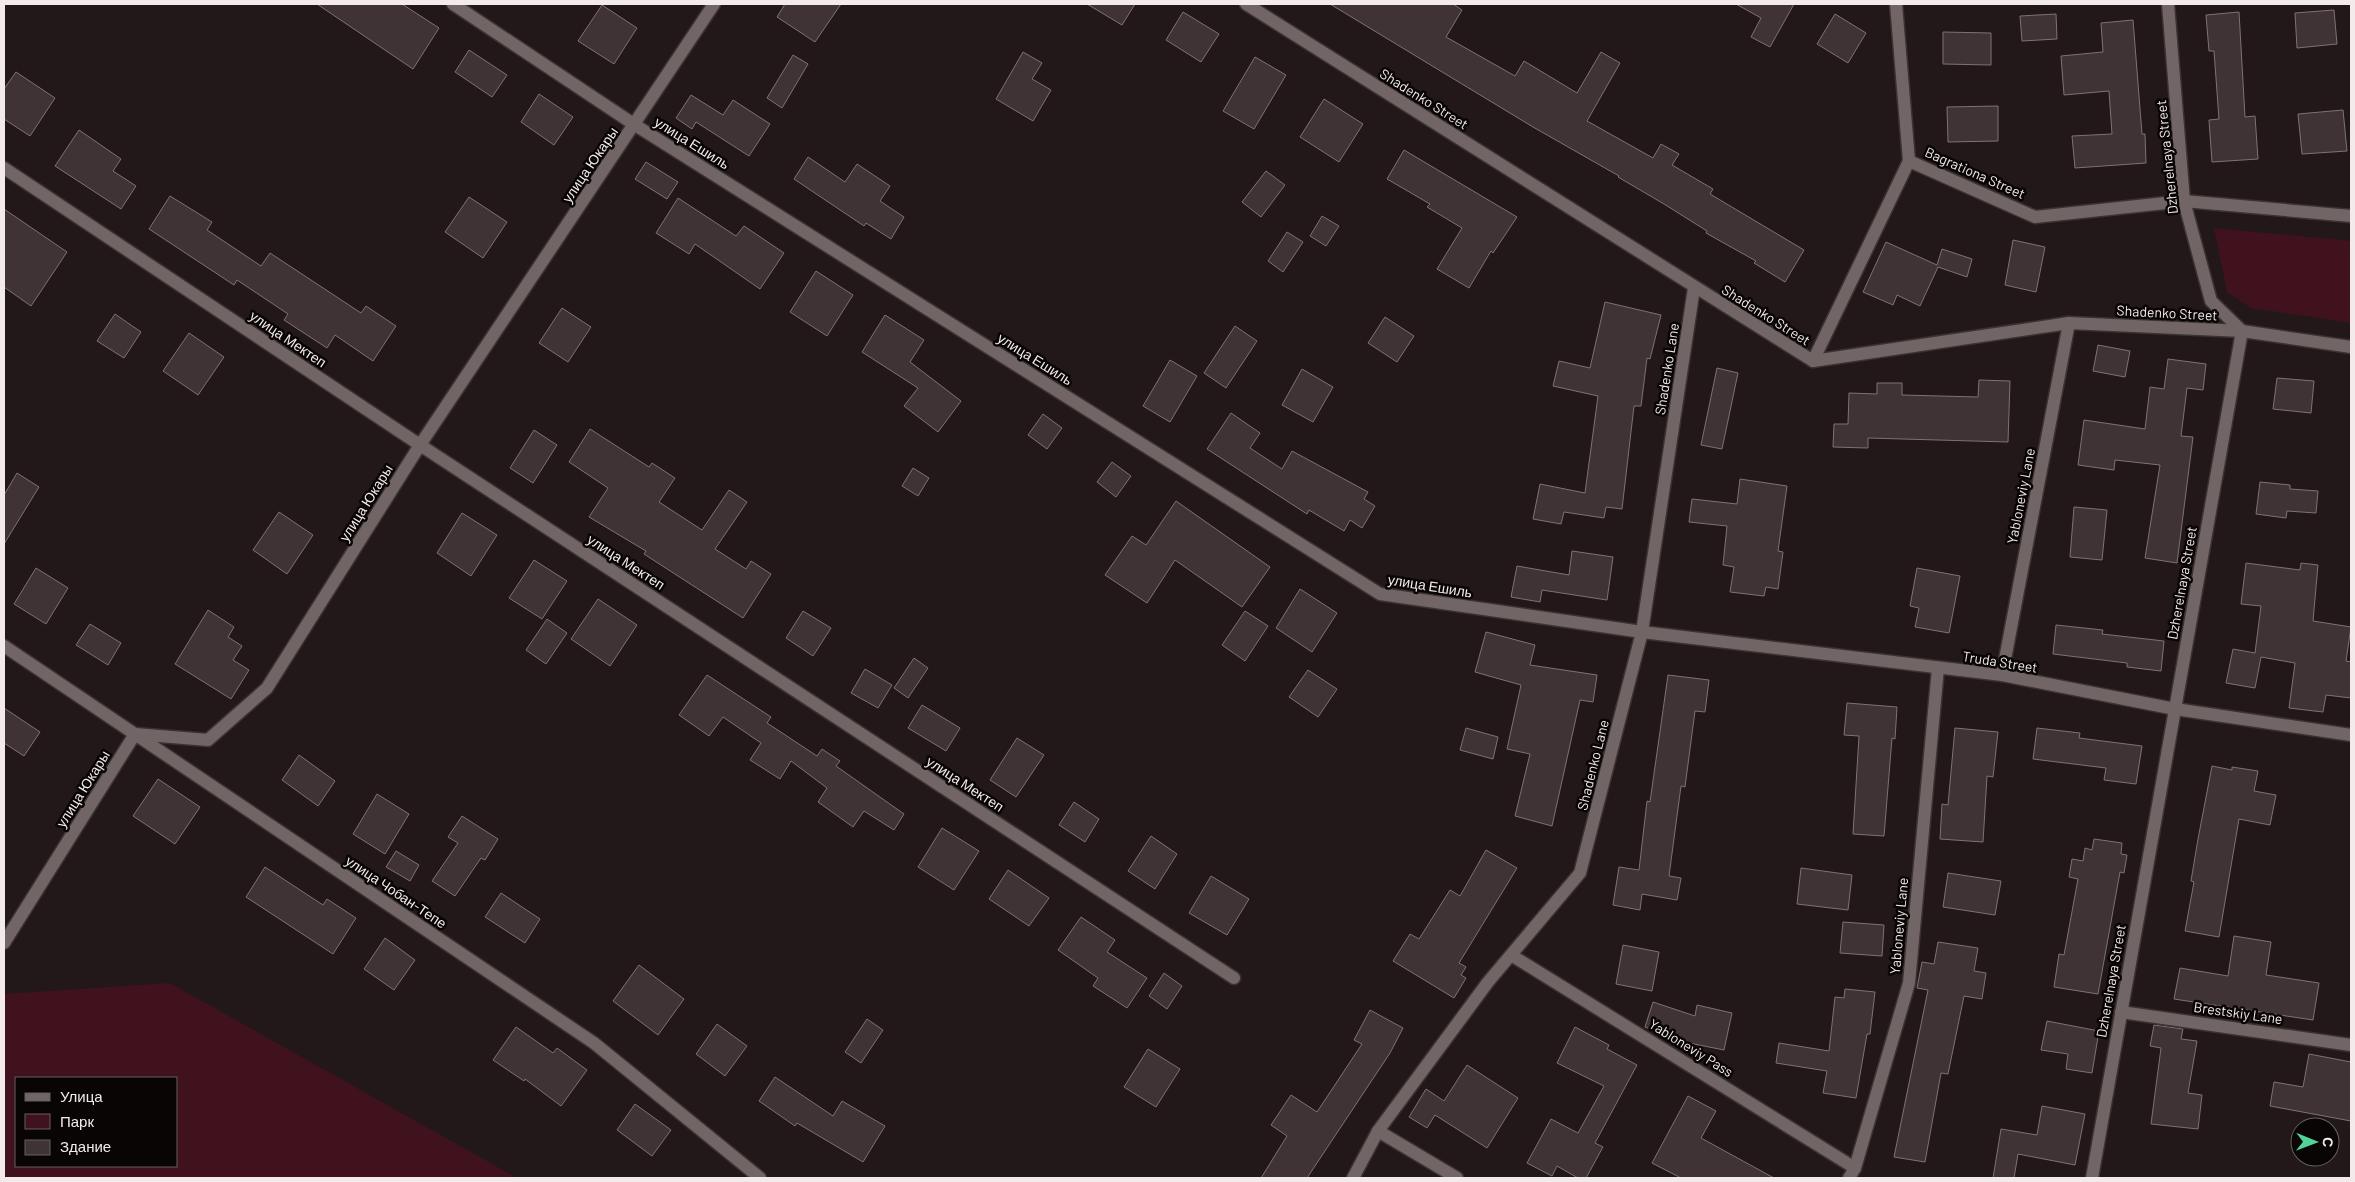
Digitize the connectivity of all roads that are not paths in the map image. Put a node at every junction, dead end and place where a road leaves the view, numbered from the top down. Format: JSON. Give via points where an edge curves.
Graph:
{"nodes":[{"id":1,"x":453,"y":4,"type":"edge"},
{"id":2,"x":714,"y":4,"type":"edge"},
{"id":3,"x":1246,"y":4,"type":"edge"},
{"id":4,"x":1896,"y":4,"type":"edge"},
{"id":5,"x":2168,"y":4,"type":"edge"},
{"id":6,"x":635,"y":125,"type":"junction"},
{"id":7,"x":1909,"y":161,"type":"junction"},
{"id":8,"x":4,"y":168,"type":"edge"},
{"id":9,"x":2184,"y":201,"type":"junction"},
{"id":10,"x":2351,"y":216,"type":"edge"},
{"id":11,"x":1694,"y":288,"type":"junction"},
{"id":12,"x":2069,"y":323,"type":"junction"},
{"id":13,"x":2242,"y":331,"type":"junction"},
{"id":14,"x":2351,"y":347,"type":"edge"},
{"id":15,"x":1813,"y":361,"type":"junction"},
{"id":16,"x":420,"y":445,"type":"junction"},
{"id":17,"x":1642,"y":632,"type":"junction"},
{"id":18,"x":4,"y":646,"type":"edge"},
{"id":19,"x":1938,"y":668,"type":"junction"},
{"id":20,"x":2002,"y":676,"type":"junction"},
{"id":21,"x":2175,"y":709,"type":"junction"},
{"id":22,"x":135,"y":734,"type":"junction"},
{"id":23,"x":2351,"y":735,"type":"edge"},
{"id":24,"x":4,"y":943,"type":"edge"},
{"id":25,"x":1511,"y":954,"type":"junction"},
{"id":26,"x":1234,"y":978,"type":"dead end"},
{"id":27,"x":2121,"y":1012,"type":"junction"},
{"id":28,"x":2351,"y":1045,"type":"edge"},
{"id":29,"x":1378,"y":1131,"type":"junction"},
{"id":30,"x":1852,"y":1173,"type":"edge"},
{"id":31,"x":760,"y":1178,"type":"edge"},
{"id":32,"x":1354,"y":1178,"type":"edge"},
{"id":33,"x":1457,"y":1178,"type":"edge"},
{"id":34,"x":2092,"y":1178,"type":"edge"}],
"edges":[{"from":1,"to":6,"type":"street","name":"улица Ешиль"},
{"from":2,"to":6,"type":"street","name":"улица Юкары"},
{"from":3,"to":11,"type":"street","name":"Shadenko Street"},
{"from":4,"to":7,"type":"street","name":"Bagrationa Street"},
{"from":5,"to":9,"type":"street","name":"Dzherelnaya Street"},
{"from":6,"to":16,"type":"street","name":"улица Юкары"},
{"from":6,"to":17,"type":"street","name":"улица Ешиль","via":[[1380,594]]},
{"from":7,"to":9,"type":"street","name":"Bagrationa Street","via":[[2035,217]]},
{"from":7,"to":15,"type":"street"},
{"from":8,"to":16,"type":"street","name":"улица Мектеп"},
{"from":9,"to":10,"type":"street"},
{"from":9,"to":13,"type":"street","name":"Dzherelnaya Street","via":[[2211,301]]},
{"from":11,"to":15,"type":"street","name":"Shadenko Street"},
{"from":11,"to":17,"type":"street","name":"Shadenko Lane"},
{"from":12,"to":13,"type":"street","name":"Shadenko Street"},
{"from":12,"to":15,"type":"street","name":"Shadenko Street"},
{"from":12,"to":20,"type":"street","name":"Yabloneviy Lane"},
{"from":13,"to":14,"type":"street","name":"Shadenko Street"},
{"from":13,"to":21,"type":"street","name":"Dzherelnaya Street"},
{"from":16,"to":22,"type":"street","name":"улица Юкары","via":[[267,688],[208,740]]},
{"from":16,"to":26,"type":"street","name":"улица Мектеп"},
{"from":17,"to":19,"type":"street","name":"Truda Street"},
{"from":17,"to":25,"type":"street","name":"Shadenko Lane","via":[[1580,873]]},
{"from":18,"to":22,"type":"street","name":"улица Чобан-Тепе"},
{"from":19,"to":20,"type":"street","name":"Truda Street"},
{"from":19,"to":30,"type":"street","name":"Yabloneviy Lane","via":[[1909,983]]},
{"from":20,"to":21,"type":"street","name":"Truda Street"},
{"from":21,"to":23,"type":"street","name":"Truda Street"},
{"from":21,"to":27,"type":"street","name":"Dzherelnaya Street"},
{"from":22,"to":24,"type":"street","name":"улица Юкары"},
{"from":22,"to":31,"type":"street","name":"улица Чобан-Тепе","via":[[594,1043]]},
{"from":25,"to":29,"type":"street","name":"Shadenko Lane"},
{"from":25,"to":30,"type":"street","name":"Yabloneviy Pass"},
{"from":27,"to":28,"type":"street","name":"Brestskiy Lane"},
{"from":27,"to":34,"type":"street","name":"Dzherelnaya Street"},
{"from":29,"to":32,"type":"street","name":"Shadenko Lane"},
{"from":29,"to":33,"type":"street"}]}
